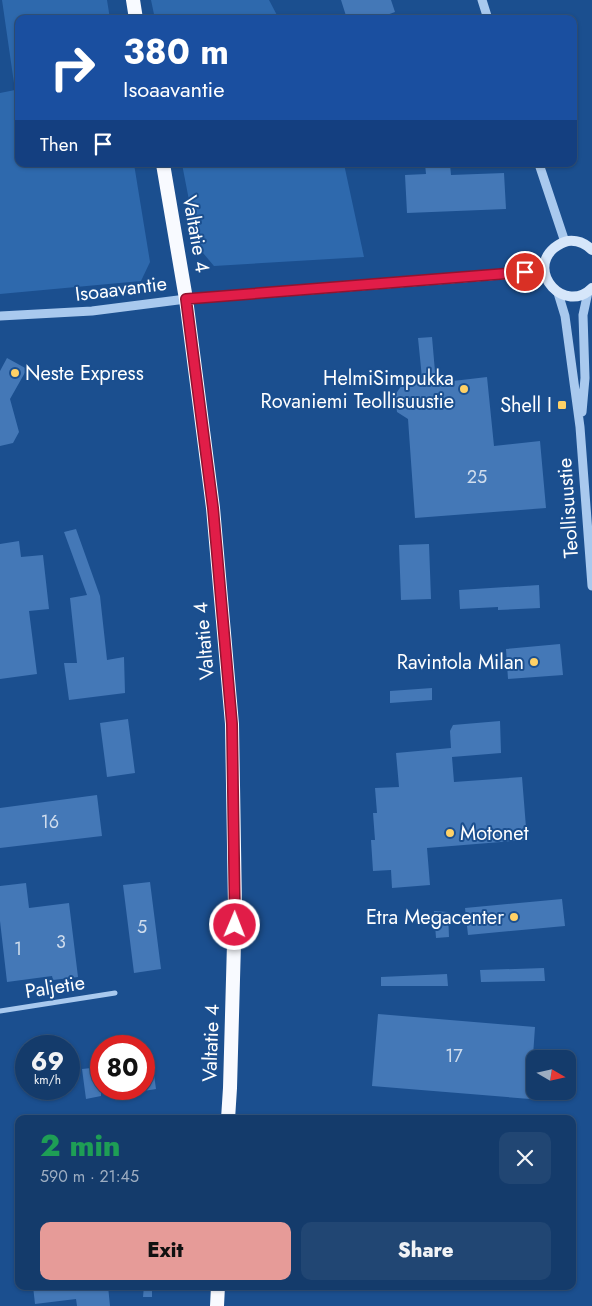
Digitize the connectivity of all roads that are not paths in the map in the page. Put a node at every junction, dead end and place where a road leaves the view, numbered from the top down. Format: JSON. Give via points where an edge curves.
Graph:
{"nodes":[{"id":1,"x":133,"y":0,"type":"edge"},
{"id":2,"x":482,"y":0,"type":"edge"},
{"id":3,"x":135,"y":15,"type":"edge"},
{"id":4,"x":487,"y":15,"type":"edge"},
{"id":5,"x":164,"y":167,"type":"edge"},
{"id":6,"x":539,"y":167,"type":"edge"},
{"id":7,"x":565,"y":242,"type":"junction"},
{"id":8,"x":592,"y":250,"type":"edge"},
{"id":9,"x":544,"y":271,"type":"junction"},
{"id":10,"x":590,"y":290,"type":"edge"},
{"id":11,"x":558,"y":293,"type":"junction"},
{"id":12,"x":186,"y":299,"type":"junction"},
{"id":13,"x":0,"y":316,"type":"edge"},
{"id":14,"x":580,"y":428,"type":"junction"},
{"id":15,"x":592,"y":586,"type":"edge"},
{"id":16,"x":115,"y":993,"type":"dead end"},
{"id":17,"x":0,"y":1011,"type":"edge"},
{"id":18,"x":228,"y":1115,"type":"edge"},
{"id":19,"x":218,"y":1290,"type":"edge"},
{"id":20,"x":216,"y":1306,"type":"edge"}],
"edges":[{"from":1,"to":3,"type":"highway"},
{"from":2,"to":4,"type":"street"},
{"from":5,"to":12,"type":"highway","name":"Valtatie 4"},
{"from":6,"to":7,"type":"street"},
{"from":7,"to":8,"type":"main road","via":[[578,241]]},
{"from":7,"to":9,"type":"main road","via":[[551,250]]},
{"from":9,"to":11,"type":"main road","via":[[548,284]]},
{"from":9,"to":12,"type":"main road","name":"Isoaavantie"},
{"from":10,"to":11,"type":"main road","via":[[580,296]]},
{"from":10,"to":14,"type":"street","name":"Teollisuustie","via":[[584,315],[585,378]]},
{"from":11,"to":14,"type":"street","name":"Teollisuustie","via":[[565,316]]},
{"from":12,"to":13,"type":"street","name":"Isoaavantie","via":[[92,311]]},
{"from":12,"to":18,"type":"highway","name":"Valtatie 4","via":[[213,508],[232,724],[235,907]]},
{"from":14,"to":15,"type":"street","name":"Teollisuustie"},
{"from":16,"to":17,"type":"street","name":"Paljetie"},
{"from":19,"to":20,"type":"highway"}]}
